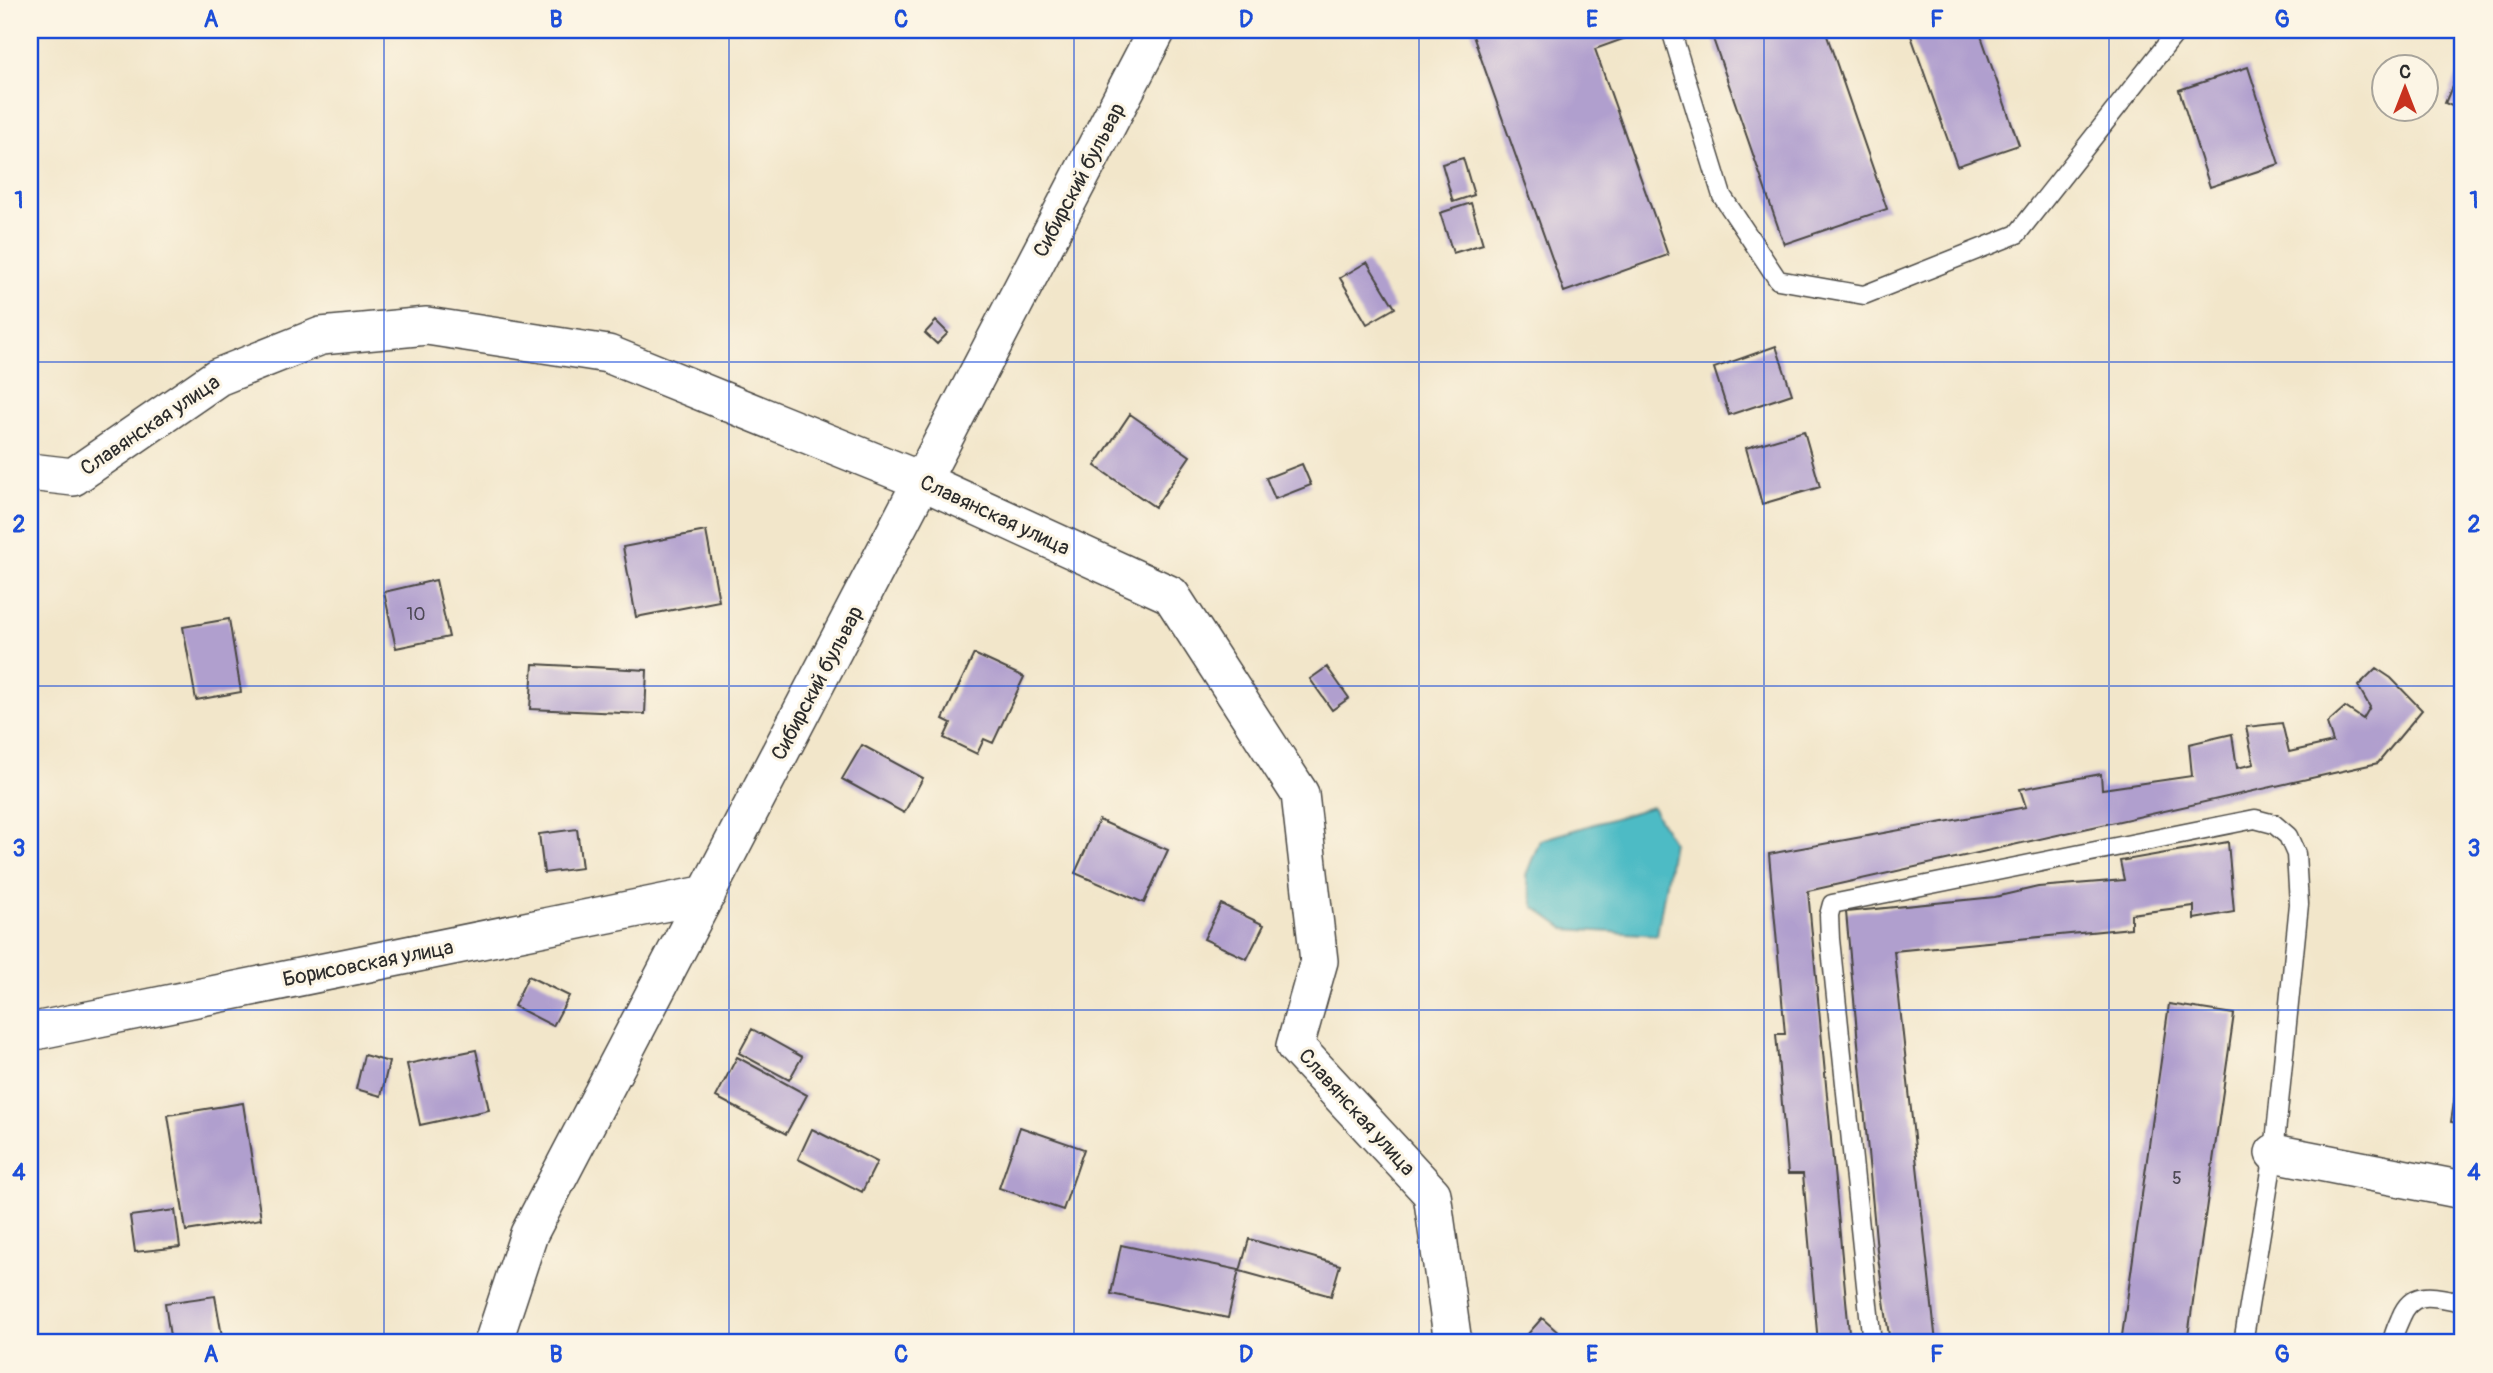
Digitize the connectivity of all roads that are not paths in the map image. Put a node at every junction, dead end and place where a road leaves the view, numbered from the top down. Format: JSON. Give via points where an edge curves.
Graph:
{"nodes":[{"id":1,"x":1157,"y":30,"type":"edge"},
{"id":2,"x":1671,"y":30,"type":"edge"},
{"id":3,"x":2178,"y":30,"type":"edge"},
{"id":4,"x":30,"y":472,"type":"edge"},
{"id":5,"x":922,"y":481,"type":"junction"},
{"id":6,"x":707,"y":894,"type":"junction"},
{"id":7,"x":30,"y":1032,"type":"edge"},
{"id":8,"x":2274,"y":1153,"type":"junction"},
{"id":9,"x":2463,"y":1190,"type":"edge"},
{"id":10,"x":2463,"y":1302,"type":"edge"},
{"id":11,"x":493,"y":1343,"type":"edge"},
{"id":12,"x":1453,"y":1343,"type":"edge"},
{"id":13,"x":1872,"y":1343,"type":"edge"},
{"id":14,"x":2243,"y":1343,"type":"edge"},
{"id":15,"x":2392,"y":1343,"type":"edge"}],
"edges":[{"from":1,"to":5,"type":"street","name":"Сибирский бульвар"},
{"from":2,"to":3,"type":"lane","via":[[1723,196],[1778,280],[1864,295],[2017,234]]},
{"from":4,"to":5,"type":"street","name":"Славянская улица","via":[[73,477],[218,377],[321,336],[427,326],[608,354]]},
{"from":5,"to":6,"type":"street","name":"Сибирский бульвар"},
{"from":5,"to":12,"type":"street","name":"Славянская улица","via":[[1171,595],[1300,794],[1319,961],[1296,1046],[1432,1194]]},
{"from":6,"to":7,"type":"street","name":"Борисовская улица"},
{"from":6,"to":11,"type":"street","name":"Сибирский бульвар","via":[[529,1234]]},
{"from":8,"to":9,"type":"street"},
{"from":8,"to":13,"type":"lane","via":[[2299,904],[2296,854],[2288,836],[2274,824],[2255,819],[1832,904],[1830,939]]},
{"from":8,"to":14,"type":"lane"},
{"from":10,"to":15,"type":"lane","via":[[2415,1298],[2403,1312]]}]}
